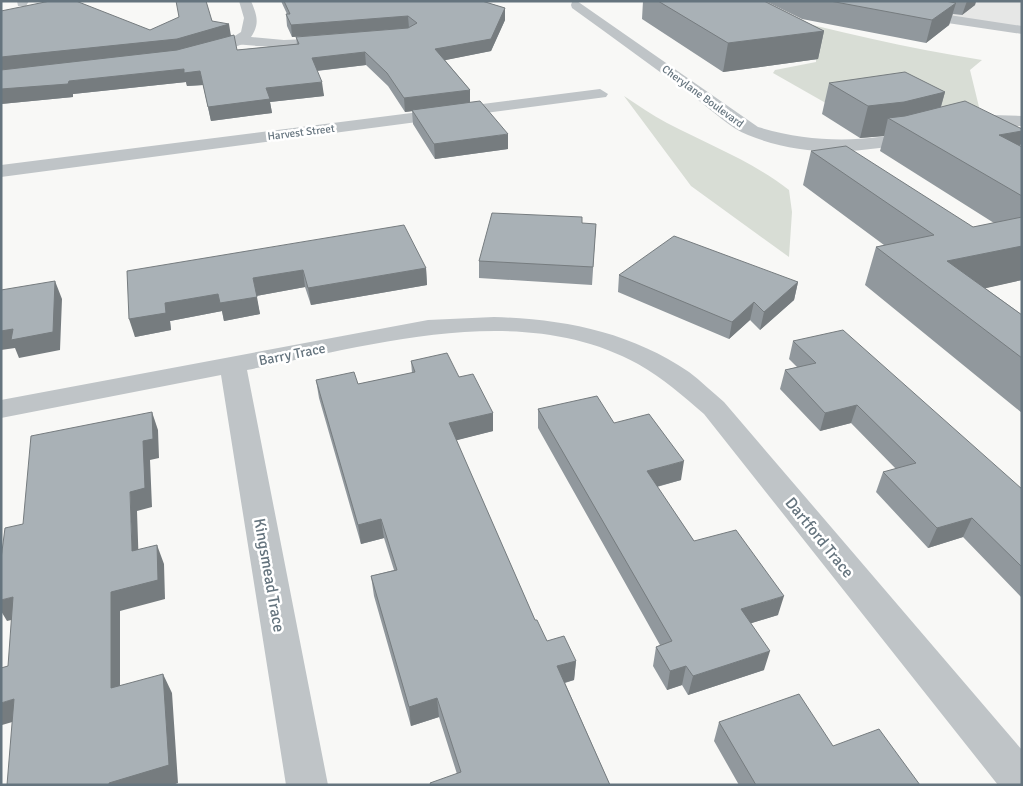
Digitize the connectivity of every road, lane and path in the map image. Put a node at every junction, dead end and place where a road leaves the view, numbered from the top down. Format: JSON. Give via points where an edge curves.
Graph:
{"nodes":[{"id":1,"x":245,"y":1,"type":"edge"},
{"id":2,"x":888,"y":1,"type":"edge"},
{"id":3,"x":577,"y":5,"type":"dead end"},
{"id":4,"x":1022,"y":30,"type":"edge"},
{"id":5,"x":238,"y":40,"type":"junction"},
{"id":6,"x":352,"y":40,"type":"edge"},
{"id":7,"x":187,"y":56,"type":"edge"},
{"id":8,"x":600,"y":94,"type":"dead end"},
{"id":9,"x":1022,"y":121,"type":"edge"},
{"id":10,"x":954,"y":125,"type":"edge"},
{"id":11,"x":936,"y":130,"type":"edge"},
{"id":12,"x":1,"y":170,"type":"edge"},
{"id":13,"x":585,"y":332,"type":"joint"},
{"id":14,"x":233,"y":365,"type":"junction"},
{"id":15,"x":1,"y":409,"type":"edge"},
{"id":16,"x":1022,"y":782,"type":"edge"},
{"id":17,"x":308,"y":785,"type":"edge"}],
"edges":[{"from":1,"to":5,"type":"street","via":[[251,28]]},
{"from":2,"to":4,"type":"street","via":[[928,16]]},
{"from":3,"to":11,"type":"street","name":"Cherylane Boulevard","via":[[758,133],[798,143],[844,147],[885,144]]},
{"from":5,"to":6,"type":"street","via":[[300,44]]},
{"from":5,"to":7,"type":"street"},
{"from":8,"to":12,"type":"street","name":"Harvest Street"},
{"from":9,"to":10,"type":"street","via":[[991,120]]},
{"from":13,"to":14,"type":"street","name":"Barry Trace","via":[[533,324],[479,323],[428,327]]},
{"from":13,"to":16,"type":"street","name":"Dartford Trace","via":[[633,352],[677,376],[714,408]]},
{"from":14,"to":15,"type":"street","name":"Barry Trace"},
{"from":14,"to":17,"type":"street","name":"Kingsmead Trace"}]}
